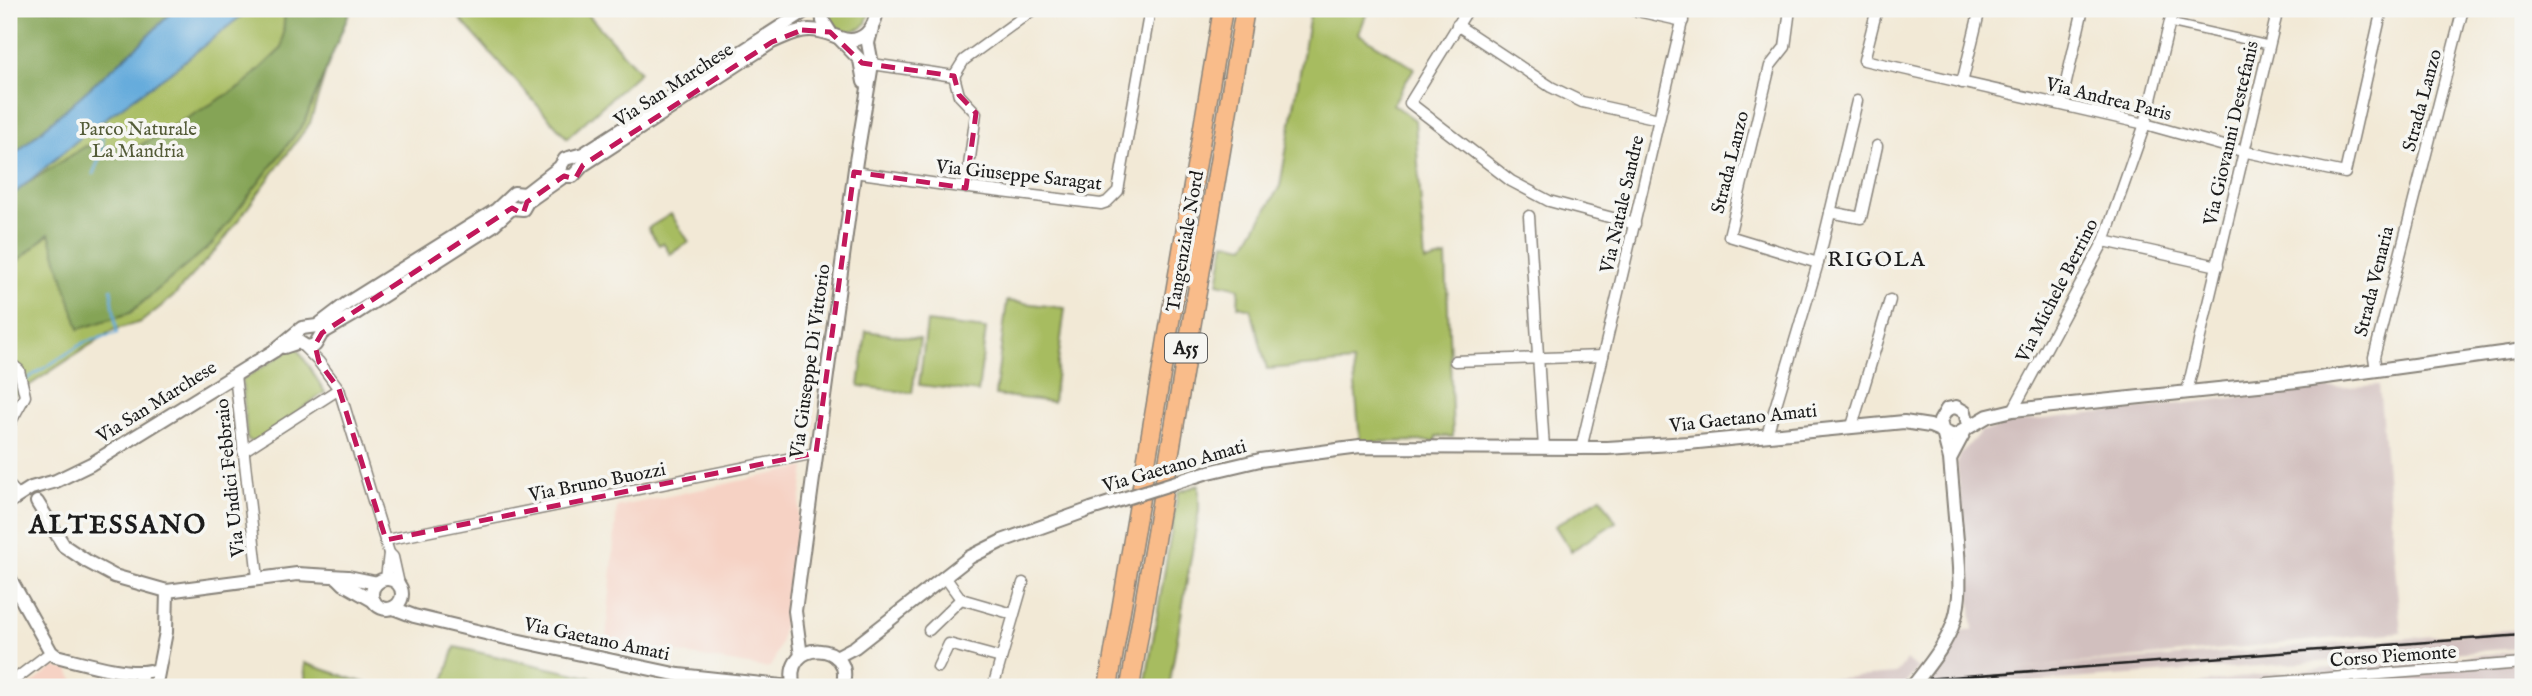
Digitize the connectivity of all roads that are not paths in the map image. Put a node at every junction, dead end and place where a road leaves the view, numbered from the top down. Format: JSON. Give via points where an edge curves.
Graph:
{"nodes":[{"id":1,"x":808,"y":9,"type":"edge"},
{"id":2,"x":822,"y":9,"type":"edge"},
{"id":3,"x":876,"y":9,"type":"edge"},
{"id":4,"x":1034,"y":9,"type":"edge"},
{"id":5,"x":1150,"y":9,"type":"edge"},
{"id":6,"x":1223,"y":9,"type":"edge"},
{"id":7,"x":1245,"y":9,"type":"edge"},
{"id":8,"x":1468,"y":9,"type":"edge"},
{"id":9,"x":1628,"y":9,"type":"edge"},
{"id":10,"x":1685,"y":9,"type":"edge"},
{"id":11,"x":1790,"y":9,"type":"edge"},
{"id":12,"x":1877,"y":9,"type":"edge"},
{"id":13,"x":1980,"y":9,"type":"edge"},
{"id":14,"x":2083,"y":9,"type":"edge"},
{"id":15,"x":2173,"y":9,"type":"edge"},
{"id":16,"x":2278,"y":9,"type":"edge"},
{"id":17,"x":2382,"y":9,"type":"edge"},
{"id":18,"x":2463,"y":9,"type":"edge"},
{"id":19,"x":1682,"y":21,"type":"junction"},
{"id":20,"x":2170,"y":23,"type":"junction"},
{"id":21,"x":1458,"y":25,"type":"junction"},
{"id":22,"x":872,"y":27,"type":"junction"},
{"id":23,"x":835,"y":35,"type":"junction"},
{"id":24,"x":2268,"y":45,"type":"junction"},
{"id":25,"x":872,"y":64,"type":"junction"},
{"id":26,"x":954,"y":76,"type":"junction"},
{"id":27,"x":1962,"y":83,"type":"junction"},
{"id":28,"x":865,"y":92,"type":"junction"},
{"id":29,"x":1857,"y":102,"type":"dead end"},
{"id":30,"x":2061,"y":104,"type":"junction"},
{"id":31,"x":1659,"y":119,"type":"junction"},
{"id":32,"x":2145,"y":124,"type":"junction"},
{"id":33,"x":1877,"y":146,"type":"dead end"},
{"id":34,"x":2242,"y":151,"type":"junction"},
{"id":35,"x":576,"y":164,"type":"junction"},
{"id":36,"x":854,"y":172,"type":"junction"},
{"id":37,"x":966,"y":188,"type":"junction"},
{"id":38,"x":2413,"y":201,"type":"joint"},
{"id":39,"x":1830,"y":212,"type":"junction"},
{"id":40,"x":1529,"y":216,"type":"dead end"},
{"id":41,"x":1635,"y":224,"type":"junction"},
{"id":42,"x":2104,"y":241,"type":"junction"},
{"id":43,"x":1818,"y":263,"type":"junction"},
{"id":44,"x":2218,"y":266,"type":"junction"},
{"id":45,"x":1890,"y":300,"type":"dead end"},
{"id":46,"x":308,"y":338,"type":"junction"},
{"id":47,"x":2523,"y":350,"type":"edge"},
{"id":48,"x":1603,"y":356,"type":"junction"},
{"id":49,"x":1538,"y":358,"type":"junction"},
{"id":50,"x":1455,"y":361,"type":"dead end"},
{"id":51,"x":9,"y":362,"type":"edge"},
{"id":52,"x":2376,"y":370,"type":"junction"},
{"id":53,"x":235,"y":375,"type":"junction"},
{"id":54,"x":339,"y":389,"type":"junction"},
{"id":55,"x":2187,"y":392,"type":"junction"},
{"id":56,"x":2013,"y":410,"type":"junction"},
{"id":57,"x":1943,"y":412,"type":"junction"},
{"id":58,"x":1966,"y":413,"type":"junction"},
{"id":59,"x":1988,"y":416,"type":"junction"},
{"id":60,"x":1904,"y":422,"type":"junction"},
{"id":61,"x":9,"y":425,"type":"edge"},
{"id":62,"x":1852,"y":426,"type":"junction"},
{"id":63,"x":1942,"y":430,"type":"junction"},
{"id":64,"x":1965,"y":430,"type":"junction"},
{"id":65,"x":1766,"y":435,"type":"junction"},
{"id":66,"x":1544,"y":448,"type":"junction"},
{"id":67,"x":1581,"y":449,"type":"junction"},
{"id":68,"x":243,"y":451,"type":"junction"},
{"id":69,"x":816,"y":453,"type":"junction"},
{"id":70,"x":1950,"y":459,"type":"junction"},
{"id":71,"x":9,"y":485,"type":"edge"},
{"id":72,"x":26,"y":498,"type":"edge"},
{"id":73,"x":386,"y":540,"type":"junction"},
{"id":74,"x":9,"y":577,"type":"edge"},
{"id":75,"x":945,"y":577,"type":"junction"},
{"id":76,"x":258,"y":578,"type":"junction"},
{"id":77,"x":338,"y":578,"type":"junction"},
{"id":78,"x":1023,"y":583,"type":"dead end"},
{"id":79,"x":391,"y":585,"type":"junction"},
{"id":80,"x":167,"y":591,"type":"junction"},
{"id":81,"x":961,"y":599,"type":"junction"},
{"id":82,"x":374,"y":601,"type":"junction"},
{"id":83,"x":393,"y":608,"type":"junction"},
{"id":84,"x":1013,"y":614,"type":"junction"},
{"id":85,"x":429,"y":618,"type":"junction"},
{"id":86,"x":929,"y":630,"type":"dead end"},
{"id":87,"x":800,"y":635,"type":"junction"},
{"id":88,"x":814,"y":650,"type":"junction"},
{"id":89,"x":51,"y":652,"type":"junction"},
{"id":90,"x":1001,"y":658,"type":"junction"},
{"id":91,"x":797,"y":662,"type":"junction"},
{"id":92,"x":840,"y":662,"type":"junction"},
{"id":93,"x":2523,"y":663,"type":"edge"},
{"id":94,"x":938,"y":667,"type":"dead end"},
{"id":95,"x":148,"y":682,"type":"edge"},
{"id":96,"x":759,"y":683,"type":"junction"},
{"id":97,"x":9,"y":684,"type":"edge"},
{"id":98,"x":2264,"y":685,"type":"edge"},
{"id":99,"x":792,"y":687,"type":"edge"},
{"id":100,"x":842,"y":687,"type":"edge"},
{"id":101,"x":993,"y":687,"type":"edge"},
{"id":102,"x":1108,"y":687,"type":"edge"},
{"id":103,"x":1130,"y":687,"type":"edge"},
{"id":104,"x":1912,"y":687,"type":"edge"}],
"edges":[{"from":1,"to":35,"type":"street","name":"Via San Marchese"},
{"from":2,"to":23,"type":"street","via":[[823,21]]},
{"from":3,"to":22,"type":"street"},
{"from":4,"to":26,"type":"street","via":[[964,60]]},
{"from":5,"to":37,"type":"street","name":"Via Giuseppe Saragat","via":[[1115,196],[1101,204]]},
{"from":6,"to":102,"type":"highway","name":"Tangenziale Nord","number":"A55"},
{"from":7,"to":103,"type":"highway","name":"Tangenziale Nord","number":"A55"},
{"from":8,"to":21,"type":"street"},
{"from":9,"to":19,"type":"street"},
{"from":10,"to":19,"type":"street"},
{"from":11,"to":43,"type":"street","name":"Strada Lanzo","via":[[1785,47],[1770,66],[1728,236]]},
{"from":12,"to":27,"type":"street","name":"Via Andrea Paris","via":[[1864,60]]},
{"from":13,"to":27,"type":"street"},
{"from":14,"to":30,"type":"street"},
{"from":15,"to":20,"type":"street","name":"Via Michele Berrino"},
{"from":16,"to":24,"type":"street","name":"Via Giovanni Destefanis"},
{"from":17,"to":34,"type":"street","name":"Via Andrea Paris","via":[[2345,173]]},
{"from":18,"to":38,"type":"street","name":"Strada Lanzo"},
{"from":19,"to":31,"type":"street","name":"Via Natale Sandre"},
{"from":20,"to":24,"type":"street"},
{"from":20,"to":32,"type":"street","name":"Via Michele Berrino"},
{"from":21,"to":31,"type":"street","via":[[1551,87],[1582,102]]},
{"from":21,"to":41,"type":"street","via":[[1410,103],[1526,190],[1549,201]]},
{"from":22,"to":23,"type":"street","name":"Via San Marchese","via":[[859,38]]},
{"from":22,"to":25,"type":"street","name":"Via Giuseppe Di Vittorio","via":[[868,43]]},
{"from":23,"to":28,"type":"street","name":"Via Giuseppe Di Vittorio","via":[[860,60]]},
{"from":23,"to":35,"type":"street","name":"Via San Marchese","via":[[802,30],[772,43]]},
{"from":24,"to":34,"type":"street","name":"Via Giovanni Destefanis"},
{"from":25,"to":26,"type":"street"},
{"from":25,"to":28,"type":"street","name":"Via Giuseppe Di Vittorio"},
{"from":26,"to":37,"type":"street","via":[[959,94],[975,113]]},
{"from":27,"to":30,"type":"street","name":"Via Andrea Paris"},
{"from":28,"to":36,"type":"street","name":"Via Giuseppe Di Vittorio"},
{"from":29,"to":39,"type":"street"},
{"from":30,"to":32,"type":"street","name":"Via Andrea Paris"},
{"from":31,"to":41,"type":"street","name":"Via Natale Sandre"},
{"from":32,"to":34,"type":"street","name":"Via Andrea Paris"},
{"from":32,"to":42,"type":"street","name":"Via Michele Berrino"},
{"from":33,"to":39,"type":"street","via":[[1861,218]]},
{"from":34,"to":44,"type":"street","name":"Via Giovanni Destefanis"},
{"from":35,"to":46,"type":"street","via":[[573,176],[562,171],[526,198],[514,193],[511,204]]},
{"from":36,"to":37,"type":"street","name":"Via Giuseppe Saragat"},
{"from":36,"to":69,"type":"street","name":"Via Giuseppe Di Vittorio"},
{"from":38,"to":52,"type":"street","name":"Strada Venaria","via":[[2374,357]]},
{"from":39,"to":43,"type":"street"},
{"from":40,"to":49,"type":"street"},
{"from":41,"to":48,"type":"street","name":"Via Natale Sandre"},
{"from":42,"to":44,"type":"street"},
{"from":42,"to":56,"type":"street","name":"Via Michele Berrino"},
{"from":43,"to":65,"type":"street"},
{"from":44,"to":55,"type":"street","name":"Via Giovanni Destefanis"},
{"from":45,"to":62,"type":"street"},
{"from":46,"to":53,"type":"street","name":"Via San Marchese","via":[[274,351]]},
{"from":46,"to":54,"type":"street","via":[[318,362]]},
{"from":47,"to":52,"type":"street"},
{"from":48,"to":49,"type":"street"},
{"from":48,"to":67,"type":"street","name":"Via Natale Sandre"},
{"from":49,"to":50,"type":"street"},
{"from":49,"to":66,"type":"street"},
{"from":51,"to":61,"type":"street","via":[[20,373],[26,396]]},
{"from":52,"to":55,"type":"street"},
{"from":53,"to":68,"type":"street","name":"Via Undici Febbraio"},
{"from":53,"to":72,"type":"street","name":"Via San Marchese","via":[[91,464]]},
{"from":54,"to":68,"type":"street"},
{"from":54,"to":73,"type":"street"},
{"from":55,"to":56,"type":"street"},
{"from":56,"to":59,"type":"street"},
{"from":57,"to":58,"type":"street","via":[[1956,407]]},
{"from":57,"to":60,"type":"street","name":"Via Gaetano Amati"},
{"from":57,"to":63,"type":"street"},
{"from":58,"to":59,"type":"street"},
{"from":58,"to":64,"type":"street"},
{"from":59,"to":64,"type":"street"},
{"from":60,"to":62,"type":"street","name":"Via Gaetano Amati"},
{"from":60,"to":63,"type":"street","name":"Via Gaetano Amati"},
{"from":62,"to":65,"type":"street","name":"Via Gaetano Amati"},
{"from":63,"to":64,"type":"street","via":[[1954,436]]},
{"from":63,"to":70,"type":"street"},
{"from":64,"to":70,"type":"street"},
{"from":65,"to":67,"type":"street","name":"Via Gaetano Amati"},
{"from":66,"to":67,"type":"street","name":"Via Gaetano Amati"},
{"from":66,"to":75,"type":"street","name":"Via Gaetano Amati","bridge":true,"via":[[1355,447],[1260,460],[1091,509],[987,548]]},
{"from":68,"to":76,"type":"street","name":"Via Undici Febbraio"},
{"from":69,"to":73,"type":"street","name":"Via Bruno Buozzi"},
{"from":69,"to":87,"type":"street","name":"Via Giuseppe Di Vittorio","via":[[795,611]]},
{"from":70,"to":104,"type":"street","bridge":true,"via":[[1961,588],[1944,646]]},
{"from":71,"to":72,"type":"street"},
{"from":72,"to":80,"type":"street","via":[[64,546],[80,557],[114,576]]},
{"from":73,"to":79,"type":"street","via":[[393,558]]},
{"from":74,"to":89,"type":"street"},
{"from":75,"to":81,"type":"street"},
{"from":75,"to":92,"type":"street","name":"Via Gaetano Amati"},
{"from":76,"to":77,"type":"street","via":[[297,574]]},
{"from":76,"to":80,"type":"street"},
{"from":77,"to":79,"type":"street"},
{"from":77,"to":82,"type":"street"},
{"from":78,"to":84,"type":"street"},
{"from":79,"to":82,"type":"street","via":[[372,593]]},
{"from":79,"to":83,"type":"street","via":[[400,602]]},
{"from":79,"to":85,"type":"street","name":"Via Gaetano Amati"},
{"from":80,"to":95,"type":"street","via":[[162,657]]},
{"from":81,"to":84,"type":"street"},
{"from":81,"to":86,"type":"street"},
{"from":82,"to":83,"type":"street","name":"Via Gaetano Amati","via":[[384,609]]},
{"from":83,"to":85,"type":"street","name":"Via Gaetano Amati"},
{"from":84,"to":90,"type":"street"},
{"from":85,"to":96,"type":"street","name":"Via Gaetano Amati","via":[[679,675]]},
{"from":87,"to":88,"type":"street"},
{"from":87,"to":91,"type":"street","name":"Via Giuseppe Di Vittorio"},
{"from":88,"to":91,"type":"street","name":"Via Gaetano Amati"},
{"from":88,"to":92,"type":"street","via":[[826,651]]},
{"from":89,"to":95,"type":"street","via":[[124,670]]},
{"from":89,"to":97,"type":"street"},
{"from":90,"to":94,"type":"street","via":[[949,644]]},
{"from":90,"to":101,"type":"street"},
{"from":91,"to":96,"type":"street","name":"Via Gaetano Amati","via":[[779,676]]},
{"from":91,"to":99,"type":"street","name":"Via Giuseppe Di Vittorio"},
{"from":92,"to":100,"type":"street","via":[[845,675]]},
{"from":93,"to":98,"type":"street","name":"Corso Piemonte"},
{"from":96,"to":99,"type":"street","name":"Via Gaetano Amati"}]}
